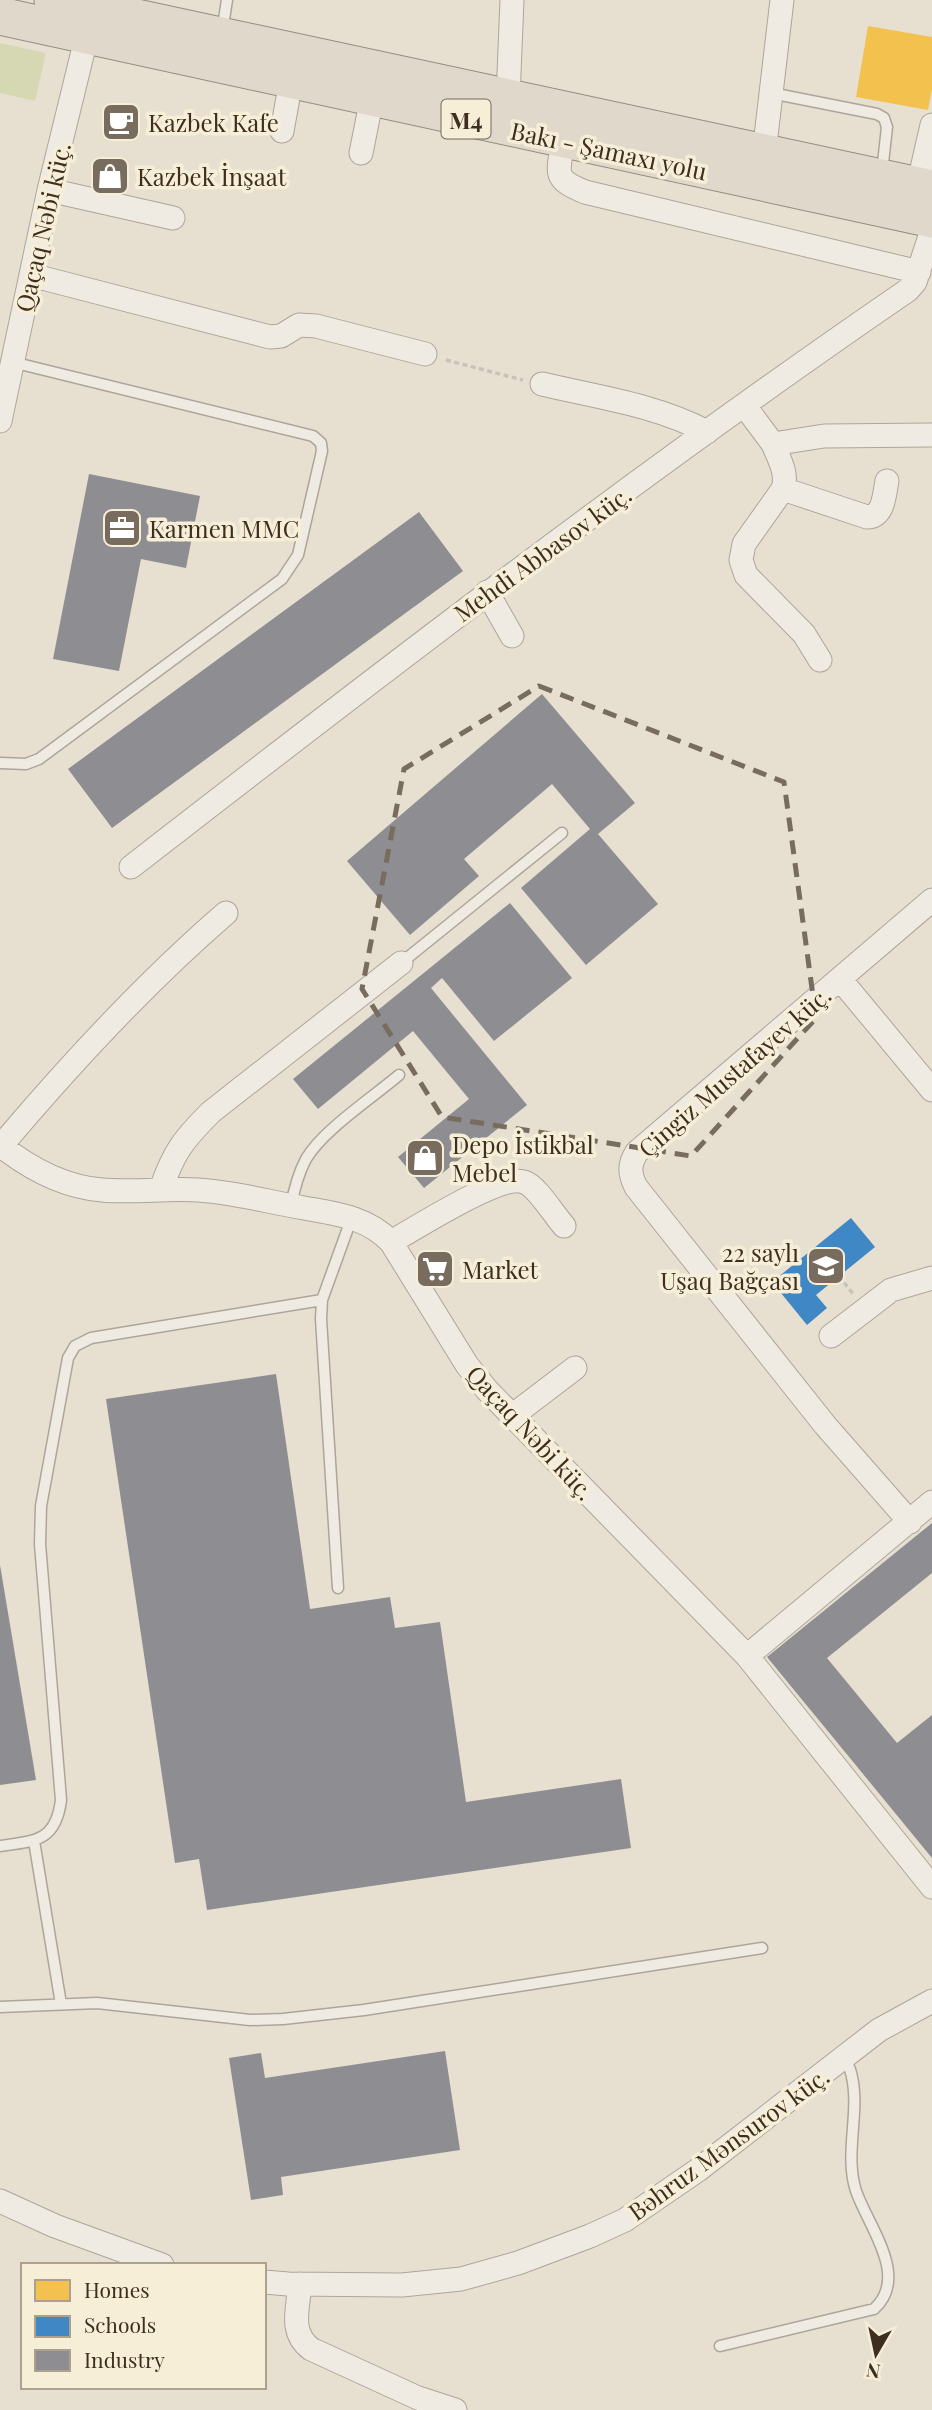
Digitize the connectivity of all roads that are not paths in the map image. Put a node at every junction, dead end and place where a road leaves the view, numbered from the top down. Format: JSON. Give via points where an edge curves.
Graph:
{"nodes":[{"id":1,"x":227,"y":0,"type":"edge"},
{"id":2,"x":512,"y":0,"type":"edge"},
{"id":3,"x":782,"y":0,"type":"edge"},
{"id":4,"x":79,"y":10,"type":"edge"},
{"id":5,"x":0,"y":16,"type":"edge"},
{"id":6,"x":222,"y":36,"type":"junction"},
{"id":7,"x":291,"y":81,"type":"junction"},
{"id":8,"x":771,"y":93,"type":"junction"},
{"id":9,"x":372,"y":98,"type":"junction"},
{"id":10,"x":508,"y":98,"type":"junction"},
{"id":11,"x":932,"y":125,"type":"edge"},
{"id":12,"x":282,"y":131,"type":"dead end"},
{"id":13,"x":563,"y":140,"type":"junction"},
{"id":14,"x":361,"y":153,"type":"dead end"},
{"id":15,"x":764,"y":153,"type":"junction"},
{"id":16,"x":881,"y":178,"type":"junction"},
{"id":17,"x":49,"y":190,"type":"junction"},
{"id":18,"x":927,"y":198,"type":"edge"},
{"id":19,"x":173,"y":218,"type":"dead end"},
{"id":20,"x":932,"y":230,"type":"edge"},
{"id":21,"x":926,"y":273,"type":"edge"},
{"id":22,"x":31,"y":275,"type":"junction"},
{"id":23,"x":425,"y":354,"type":"road end"},
{"id":24,"x":12,"y":362,"type":"junction"},
{"id":25,"x":542,"y":384,"type":"road end"},
{"id":26,"x":744,"y":405,"type":"junction"},
{"id":27,"x":0,"y":421,"type":"edge"},
{"id":28,"x":707,"y":432,"type":"junction"},
{"id":29,"x":932,"y":435,"type":"edge"},
{"id":30,"x":773,"y":444,"type":"junction"},
{"id":31,"x":887,"y":481,"type":"dead end"},
{"id":32,"x":783,"y":489,"type":"junction"},
{"id":33,"x":487,"y":592,"type":"junction"},
{"id":34,"x":512,"y":636,"type":"dead end"},
{"id":35,"x":820,"y":660,"type":"dead end"},
{"id":36,"x":0,"y":763,"type":"edge"},
{"id":37,"x":562,"y":832,"type":"dead end"},
{"id":38,"x":131,"y":867,"type":"dead end"},
{"id":39,"x":932,"y":900,"type":"edge"},
{"id":40,"x":226,"y":913,"type":"dead end"},
{"id":41,"x":401,"y":963,"type":"joint"},
{"id":42,"x":840,"y":979,"type":"junction"},
{"id":43,"x":923,"y":1062,"type":"edge"},
{"id":44,"x":399,"y":1075,"type":"dead end"},
{"id":45,"x":932,"y":1090,"type":"edge"},
{"id":46,"x":1,"y":1146,"type":"edge"},
{"id":47,"x":161,"y":1189,"type":"junction"},
{"id":48,"x":291,"y":1206,"type":"junction"},
{"id":49,"x":352,"y":1217,"type":"junction"},
{"id":50,"x":564,"y":1226,"type":"dead end"},
{"id":51,"x":391,"y":1242,"type":"junction"},
{"id":52,"x":932,"y":1278,"type":"edge"},
{"id":53,"x":322,"y":1300,"type":"junction"},
{"id":54,"x":831,"y":1336,"type":"dead end"},
{"id":55,"x":575,"y":1368,"type":"dead end"},
{"id":56,"x":512,"y":1416,"type":"junction"},
{"id":57,"x":932,"y":1503,"type":"edge"},
{"id":58,"x":910,"y":1521,"type":"junction"},
{"id":59,"x":338,"y":1588,"type":"dead end"},
{"id":60,"x":747,"y":1656,"type":"junction"},
{"id":61,"x":34,"y":1841,"type":"junction"},
{"id":62,"x":0,"y":1846,"type":"edge"},
{"id":63,"x":932,"y":1887,"type":"edge"},
{"id":64,"x":762,"y":1948,"type":"dead end"},
{"id":65,"x":932,"y":2001,"type":"edge"},
{"id":66,"x":61,"y":2004,"type":"junction"},
{"id":67,"x":0,"y":2007,"type":"edge"},
{"id":68,"x":845,"y":2057,"type":"junction"},
{"id":69,"x":0,"y":2202,"type":"edge"},
{"id":70,"x":157,"y":2263,"type":"edge"},
{"id":71,"x":266,"y":2282,"type":"edge"},
{"id":72,"x":300,"y":2284,"type":"junction"},
{"id":73,"x":720,"y":2346,"type":"dead end"},
{"id":74,"x":455,"y":2410,"type":"edge"}],
"edges":[{"from":1,"to":6,"type":"lane"},
{"from":2,"to":10,"type":"street"},
{"from":3,"to":8,"type":"street"},
{"from":4,"to":5,"type":"highway","name":"Bakı - Şamaxı yolu","number":"M4"},
{"from":4,"to":6,"type":"highway","name":"Bakı - Şamaxı yolu","number":"M4"},
{"from":4,"to":7,"type":"highway","name":"Bakı - Şamaxı yolu","number":"M4"},
{"from":4,"to":17,"type":"street","name":"Qaçaq Nəbi küç."},
{"from":6,"to":10,"type":"highway","name":"Bakı - Şamaxı yolu","number":"M4"},
{"from":7,"to":9,"type":"highway","name":"Bakı - Şamaxı yolu","number":"M4"},
{"from":7,"to":12,"type":"street"},
{"from":8,"to":15,"type":"street"},
{"from":8,"to":16,"type":"lane","via":[[884,118]]},
{"from":9,"to":13,"type":"highway","name":"Bakı - Şamaxı yolu","number":"M4"},
{"from":9,"to":14,"type":"street"},
{"from":10,"to":15,"type":"highway","name":"Bakı - Şamaxı yolu","number":"M4"},
{"from":11,"to":18,"type":"street"},
{"from":13,"to":18,"type":"highway","name":"Bakı - Şamaxı yolu","number":"M4"},
{"from":13,"to":21,"type":"street","via":[[559,175],[564,184],[585,192]]},
{"from":15,"to":16,"type":"highway","name":"Bakı - Şamaxı yolu","number":"M4"},
{"from":16,"to":18,"type":"highway","name":"Bakı - Şamaxı yolu","number":"M4"},
{"from":17,"to":19,"type":"street"},
{"from":17,"to":22,"type":"street","name":"Qaçaq Nəbi küç."},
{"from":20,"to":21,"type":"street","name":"Mehdi Abbasov küç."},
{"from":21,"to":26,"type":"street","name":"Mehdi Abbasov küç."},
{"from":22,"to":23,"type":"street","via":[[270,337],[299,325],[316,326]]},
{"from":22,"to":24,"type":"street","name":"Qaçaq Nəbi küç."},
{"from":24,"to":27,"type":"street","name":"Qaçaq Nəbi küç."},
{"from":24,"to":36,"type":"lane","via":[[313,436],[322,451],[298,555],[282,579],[39,759],[26,764]]},
{"from":25,"to":28,"type":"street","via":[[657,411]]},
{"from":26,"to":28,"type":"street","name":"Mehdi Abbasov küç."},
{"from":26,"to":30,"type":"street"},
{"from":28,"to":33,"type":"street","name":"Mehdi Abbasov küç."},
{"from":29,"to":30,"type":"street","via":[[824,436]]},
{"from":30,"to":32,"type":"street","via":[[784,471]]},
{"from":31,"to":32,"type":"street","via":[[875,517]]},
{"from":32,"to":35,"type":"street","via":[[744,544],[741,560],[746,575],[804,634]]},
{"from":33,"to":34,"type":"street"},
{"from":33,"to":38,"type":"street","name":"Mehdi Abbasov küç."},
{"from":37,"to":41,"type":"lane"},
{"from":39,"to":42,"type":"street","name":"Çingiz Mustafayev küç."},
{"from":40,"to":46,"type":"street","via":[[131,1000]]},
{"from":41,"to":47,"type":"street","via":[[211,1112],[171,1158]]},
{"from":42,"to":43,"type":"street"},
{"from":42,"to":58,"type":"street","name":"Çingiz Mustafayev küç.","via":[[638,1152],[630,1176],[755,1339]]},
{"from":43,"to":45,"type":"street"},
{"from":44,"to":48,"type":"lane","via":[[318,1142],[305,1160]]},
{"from":46,"to":47,"type":"street","name":"Qaçaq Nəbi küç.","via":[[42,1172],[76,1185],[101,1190]]},
{"from":47,"to":48,"type":"street","name":"Qaçaq Nəbi küç.","via":[[228,1192]]},
{"from":48,"to":49,"type":"street","name":"Qaçaq Nəbi küç."},
{"from":49,"to":51,"type":"street","name":"Qaçaq Nəbi küç.","via":[[379,1230]]},
{"from":49,"to":53,"type":"lane"},
{"from":50,"to":51,"type":"street","via":[[533,1188],[516,1181],[487,1189]]},
{"from":51,"to":56,"type":"street","name":"Qaçaq Nəbi küç.","via":[[467,1365]]},
{"from":52,"to":54,"type":"street","via":[[898,1286]]},
{"from":53,"to":59,"type":"lane"},
{"from":53,"to":61,"type":"lane","via":[[91,1338],[75,1346],[68,1358],[41,1506],[40,1544],[61,1800],[52,1829]]},
{"from":55,"to":56,"type":"street"},
{"from":56,"to":60,"type":"street","name":"Qaçaq Nəbi küç."},
{"from":57,"to":58,"type":"street"},
{"from":58,"to":60,"type":"street"},
{"from":60,"to":63,"type":"street","name":"Qaçaq Nəbi küç."},
{"from":61,"to":62,"type":"lane"},
{"from":61,"to":66,"type":"lane"},
{"from":64,"to":66,"type":"lane","via":[[283,2019]]},
{"from":65,"to":68,"type":"street","name":"Bəhruz Mənsurov küç.","via":[[879,2030]]},
{"from":66,"to":67,"type":"lane"},
{"from":68,"to":72,"type":"street","name":"Bəhruz Mənsurov küç.","via":[[698,2170],[625,2220],[590,2236],[461,2279],[402,2286]]},
{"from":68,"to":73,"type":"lane","via":[[854,2095],[852,2170],[889,2269],[890,2286],[874,2309]]},
{"from":69,"to":70,"type":"street"},
{"from":71,"to":72,"type":"street","name":"Bəhruz Mənsurov küç."},
{"from":72,"to":74,"type":"street","via":[[296,2329],[311,2349]]}]}
